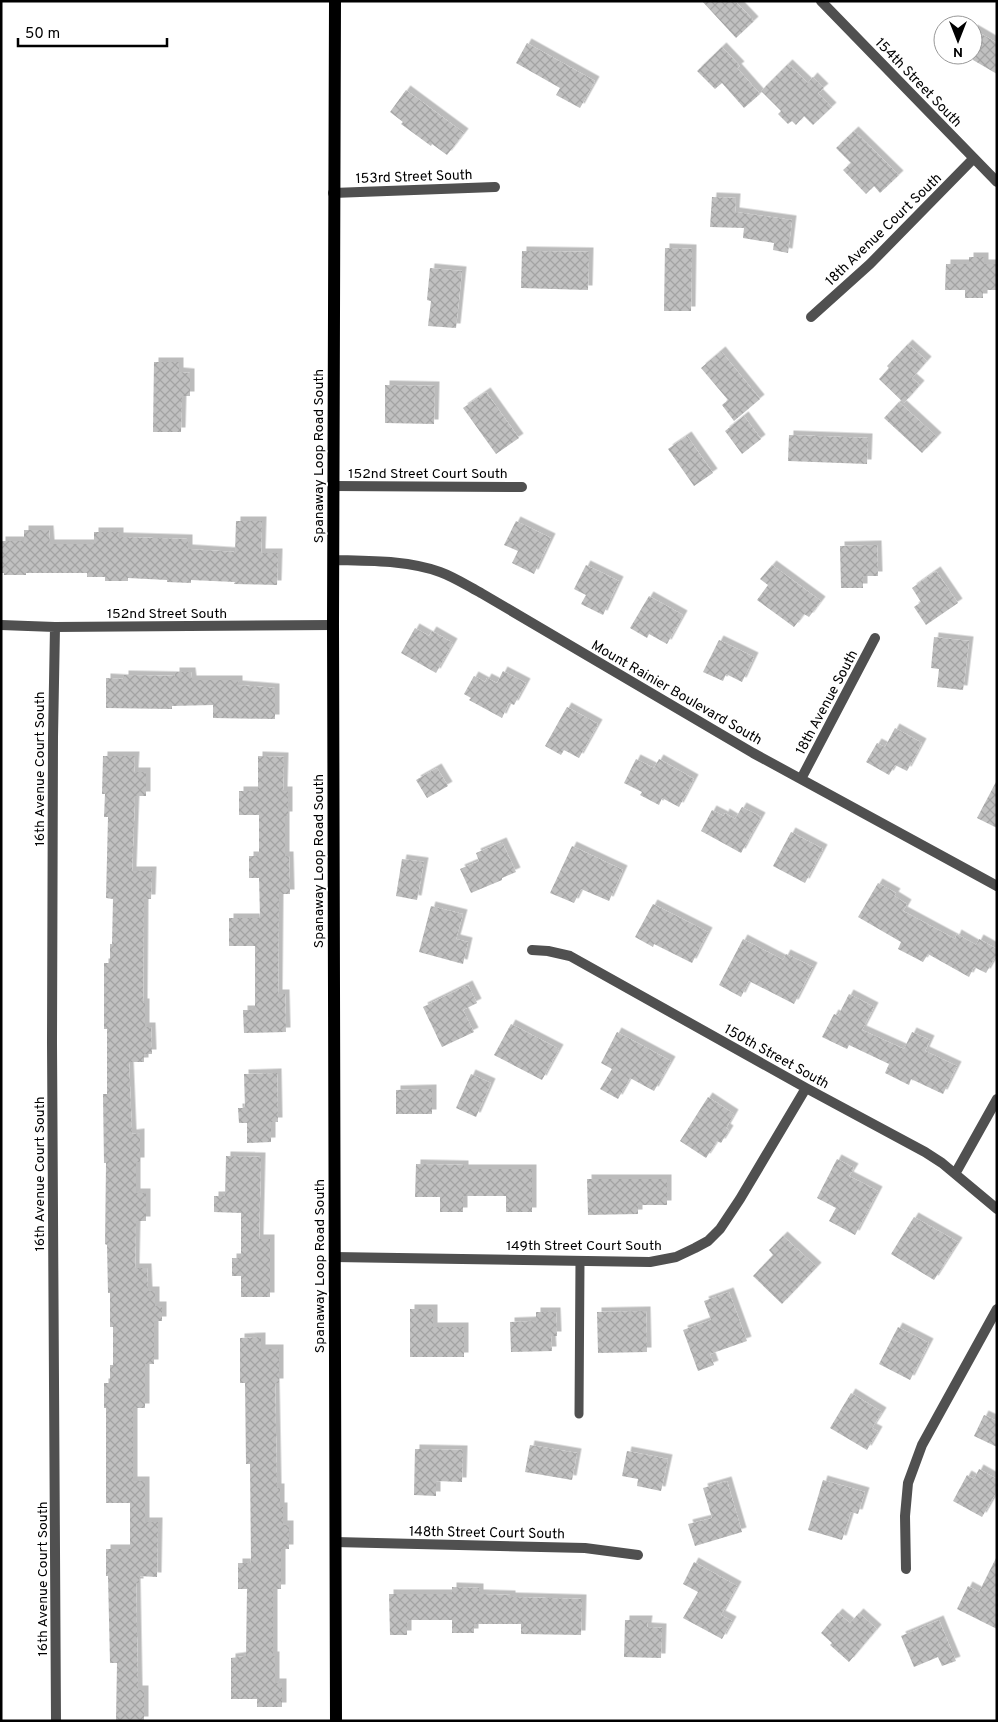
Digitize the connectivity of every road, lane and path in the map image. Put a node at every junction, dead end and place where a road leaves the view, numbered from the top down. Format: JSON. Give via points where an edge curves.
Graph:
{"nodes":[{"id":1,"x":335,"y":1,"type":"edge"},
{"id":2,"x":821,"y":1,"type":"edge"},
{"id":3,"x":974,"y":159,"type":"junction"},
{"id":4,"x":997,"y":182,"type":"edge"},
{"id":5,"x":495,"y":187,"type":"dead end"},
{"id":6,"x":333,"y":192,"type":"junction"},
{"id":7,"x":810,"y":317,"type":"dead end"},
{"id":8,"x":333,"y":486,"type":"junction"},
{"id":9,"x":522,"y":487,"type":"dead end"},
{"id":10,"x":333,"y":560,"type":"junction"},
{"id":11,"x":1,"y":624,"type":"edge"},
{"id":12,"x":333,"y":625,"type":"junction"},
{"id":13,"x":55,"y":627,"type":"junction"},
{"id":14,"x":875,"y":638,"type":"dead end"},
{"id":15,"x":801,"y":779,"type":"junction"},
{"id":16,"x":997,"y":886,"type":"edge"},
{"id":17,"x":532,"y":950,"type":"dead end"},
{"id":18,"x":806,"y":1088,"type":"junction"},
{"id":19,"x":997,"y":1099,"type":"edge"},
{"id":20,"x":955,"y":1174,"type":"junction"},
{"id":21,"x":997,"y":1209,"type":"edge"},
{"id":22,"x":334,"y":1257,"type":"junction"},
{"id":23,"x":580,"y":1261,"type":"junction"},
{"id":24,"x":997,"y":1309,"type":"edge"},
{"id":25,"x":579,"y":1414,"type":"dead end"},
{"id":26,"x":334,"y":1542,"type":"junction"},
{"id":27,"x":638,"y":1554,"type":"dead end"},
{"id":28,"x":906,"y":1569,"type":"dead end"},
{"id":29,"x":56,"y":1721,"type":"edge"},
{"id":30,"x":336,"y":1721,"type":"edge"}],
"edges":[{"from":1,"to":6,"type":"main road","name":"Spanaway Loop Road South"},
{"from":2,"to":3,"type":"street","name":"154th Street South"},
{"from":3,"to":4,"type":"street","name":"154th Street South"},
{"from":3,"to":7,"type":"street","name":"18th Avenue Court South","via":[[870,264]]},
{"from":5,"to":6,"type":"street","name":"153rd Street South"},
{"from":6,"to":8,"type":"main road","name":"Spanaway Loop Road South"},
{"from":8,"to":9,"type":"street","name":"152nd Street Court South"},
{"from":8,"to":10,"type":"main road","name":"Spanaway Loop Road South"},
{"from":10,"to":12,"type":"main road","name":"Spanaway Loop Road South"},
{"from":10,"to":15,"type":"street","name":"Mount Rainier Boulevard South","via":[[416,565],[441,572]]},
{"from":11,"to":13,"type":"street","name":"152nd Street South"},
{"from":12,"to":13,"type":"street","name":"152nd Street South"},
{"from":12,"to":22,"type":"main road","name":"Spanaway Loop Road South"},
{"from":13,"to":29,"type":"street","name":"16th Avenue Court South","via":[[52,1053]]},
{"from":14,"to":15,"type":"street","name":"18th Avenue South"},
{"from":15,"to":16,"type":"street","name":"Mount Rainier Boulevard South"},
{"from":17,"to":18,"type":"street","name":"150th Street South","via":[[570,956]]},
{"from":18,"to":20,"type":"street","name":"150th Street South","via":[[925,1152]]},
{"from":18,"to":23,"type":"street","name":"149th Street Court South","via":[[740,1199],[708,1241],[662,1261]]},
{"from":19,"to":20,"type":"street"},
{"from":20,"to":21,"type":"street","name":"150th Street South"},
{"from":22,"to":23,"type":"street","name":"149th Street Court South"},
{"from":22,"to":26,"type":"main road","name":"Spanaway Loop Road South"},
{"from":23,"to":25,"type":"lane"},
{"from":24,"to":28,"type":"street","via":[[922,1445],[908,1483]]},
{"from":26,"to":27,"type":"street","name":"148th Street Court South","via":[[585,1548]]},
{"from":26,"to":30,"type":"main road","name":"Spanaway Loop Road South"}]}
